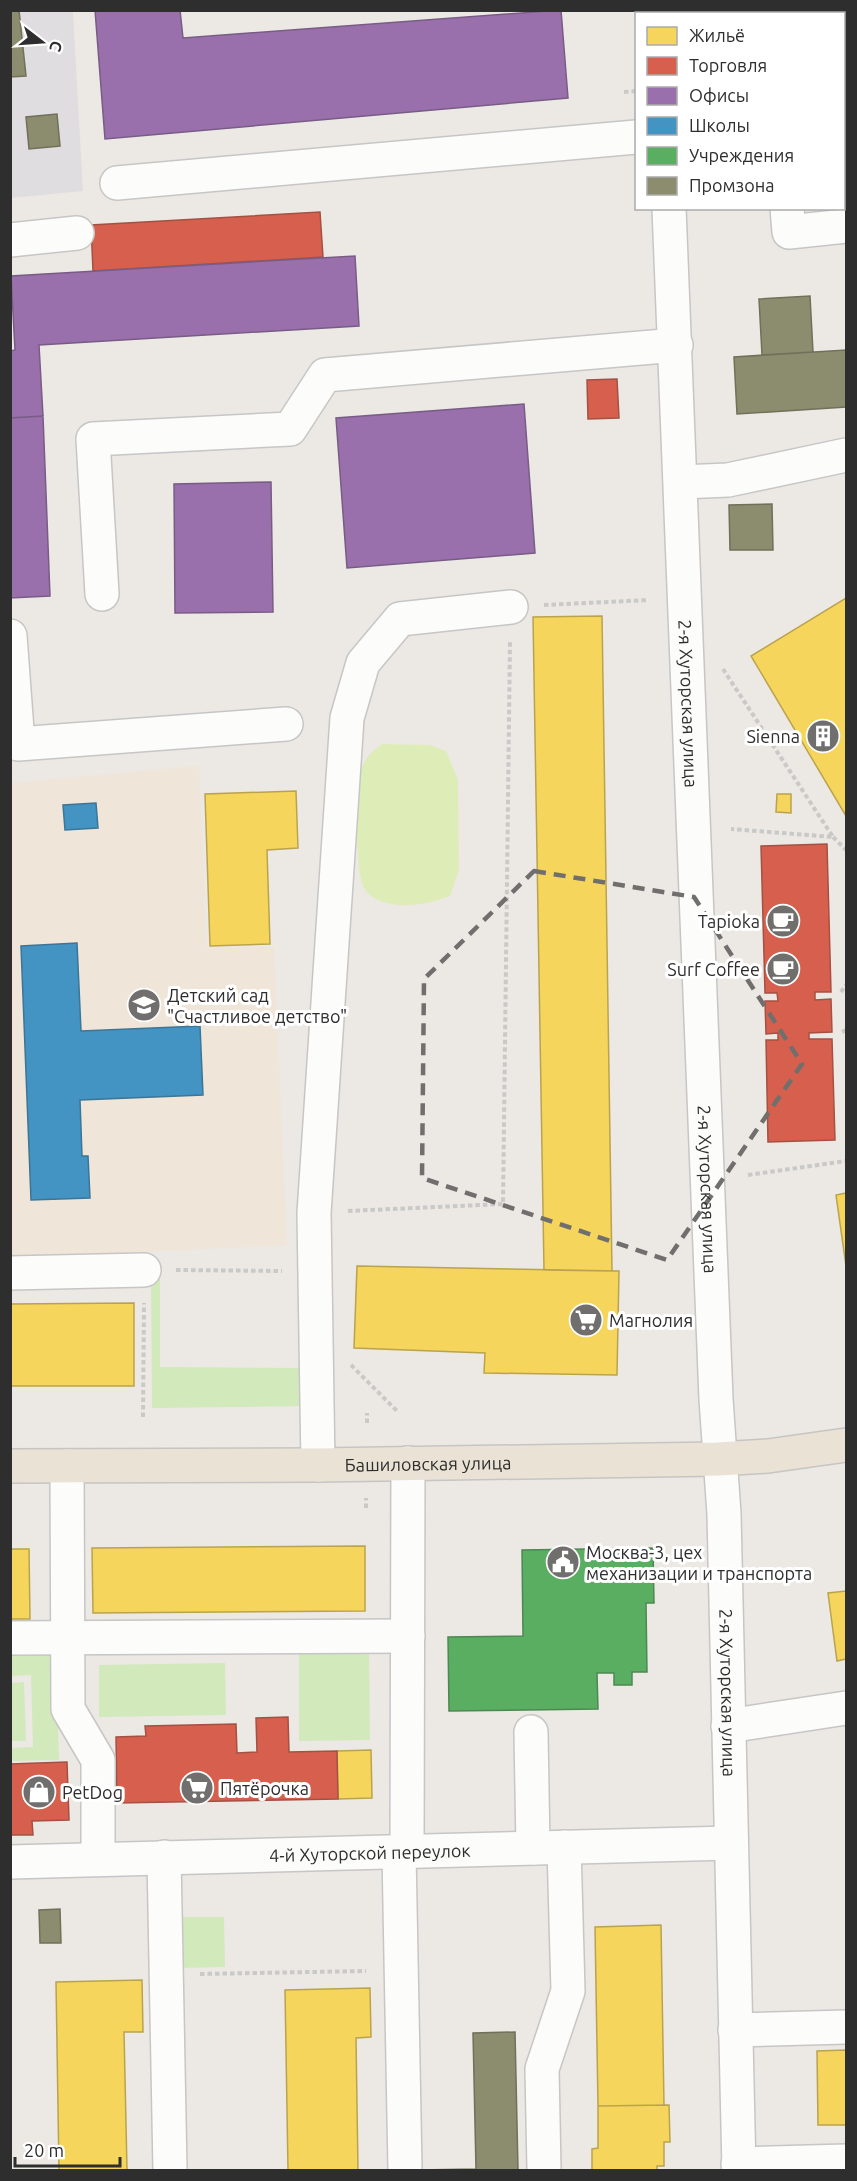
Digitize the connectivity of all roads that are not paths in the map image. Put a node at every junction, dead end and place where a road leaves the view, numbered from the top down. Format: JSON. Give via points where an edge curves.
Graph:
{"nodes":[{"id":1,"x":635,"y":137,"type":"edge"},
{"id":2,"x":117,"y":183,"type":"dead end"},
{"id":3,"x":669,"y":210,"type":"edge"},
{"id":4,"x":787,"y":210,"type":"edge"},
{"id":5,"x":846,"y":226,"type":"edge"},
{"id":6,"x":77,"y":233,"type":"dead end"},
{"id":7,"x":10,"y":240,"type":"edge"},
{"id":8,"x":676,"y":345,"type":"junction"},
{"id":9,"x":846,"y":455,"type":"edge"},
{"id":10,"x":681,"y":482,"type":"junction"},
{"id":11,"x":102,"y":594,"type":"dead end"},
{"id":12,"x":511,"y":607,"type":"road end"},
{"id":13,"x":10,"y":636,"type":"edge"},
{"id":14,"x":286,"y":724,"type":"dead end"},
{"id":15,"x":144,"y":1270,"type":"road end"},
{"id":16,"x":10,"y":1273,"type":"edge"},
{"id":17,"x":846,"y":1445,"type":"edge"},
{"id":18,"x":718,"y":1459,"type":"junction"},
{"id":19,"x":408,"y":1463,"type":"junction"},
{"id":20,"x":318,"y":1465,"type":"junction"},
{"id":21,"x":10,"y":1466,"type":"edge"},
{"id":22,"x":67,"y":1466,"type":"junction"},
{"id":23,"x":408,"y":1636,"type":"junction"},
{"id":24,"x":10,"y":1638,"type":"edge"},
{"id":25,"x":68,"y":1638,"type":"junction"},
{"id":26,"x":846,"y":1708,"type":"edge"},
{"id":27,"x":728,"y":1726,"type":"junction"},
{"id":28,"x":531,"y":1732,"type":"dead end"},
{"id":29,"x":730,"y":1843,"type":"junction"},
{"id":30,"x":548,"y":1848,"type":"junction"},
{"id":31,"x":403,"y":1851,"type":"junction"},
{"id":32,"x":164,"y":1857,"type":"junction"},
{"id":33,"x":98,"y":1859,"type":"junction"},
{"id":34,"x":10,"y":1862,"type":"edge"},
{"id":35,"x":846,"y":2027,"type":"edge"},
{"id":36,"x":735,"y":2030,"type":"junction"},
{"id":37,"x":846,"y":2161,"type":"edge"},
{"id":38,"x":739,"y":2167,"type":"edge"},
{"id":39,"x":170,"y":2170,"type":"edge"},
{"id":40,"x":405,"y":2170,"type":"edge"},
{"id":41,"x":544,"y":2170,"type":"edge"}],
"edges":[{"from":1,"to":2,"type":"street"},
{"from":3,"to":8,"type":"street","name":"2-я Хуторская улица"},
{"from":4,"to":5,"type":"street","via":[[789,232]]},
{"from":6,"to":7,"type":"street"},
{"from":8,"to":10,"type":"street","name":"2-я Хуторская улица"},
{"from":8,"to":11,"type":"street","via":[[325,375],[290,429],[93,439]]},
{"from":9,"to":10,"type":"street","via":[[728,480]]},
{"from":10,"to":18,"type":"street","name":"2-я Хуторская улица"},
{"from":12,"to":20,"type":"street","via":[[400,619],[363,663],[347,718],[314,1212]]},
{"from":13,"to":14,"type":"street","via":[[18,744]]},
{"from":15,"to":16,"type":"street"},
{"from":17,"to":18,"type":"main road","name":"Башиловская улица"},
{"from":18,"to":19,"type":"main road","name":"Башиловская улица"},
{"from":18,"to":27,"type":"street","name":"2-я Хуторская улица","via":[[724,1514]]},
{"from":19,"to":20,"type":"main road","name":"Башиловская улица"},
{"from":19,"to":23,"type":"street"},
{"from":20,"to":22,"type":"main road","name":"Башиловская улица"},
{"from":21,"to":22,"type":"main road","name":"Башиловская улица"},
{"from":22,"to":25,"type":"street"},
{"from":23,"to":25,"type":"street"},
{"from":23,"to":31,"type":"street"},
{"from":24,"to":25,"type":"street"},
{"from":25,"to":33,"type":"street","via":[[68,1709],[98,1760]]},
{"from":26,"to":27,"type":"street"},
{"from":27,"to":29,"type":"street","name":"2-я Хуторская улица"},
{"from":28,"to":30,"type":"street"},
{"from":29,"to":30,"type":"street","name":"4-й Хуторской переулок"},
{"from":29,"to":36,"type":"street","name":"2-я Хуторская улица"},
{"from":30,"to":31,"type":"street","name":"4-й Хуторской переулок"},
{"from":30,"to":41,"type":"street","via":[[568,1991],[542,2069]]},
{"from":31,"to":32,"type":"street","name":"4-й Хуторской переулок"},
{"from":31,"to":40,"type":"street"},
{"from":32,"to":33,"type":"street","name":"4-й Хуторской переулок"},
{"from":32,"to":39,"type":"street"},
{"from":33,"to":34,"type":"street","name":"4-й Хуторской переулок"},
{"from":35,"to":36,"type":"street"},
{"from":36,"to":38,"type":"street","name":"2-я Хуторская улица"},
{"from":37,"to":38,"type":"street"}]}
